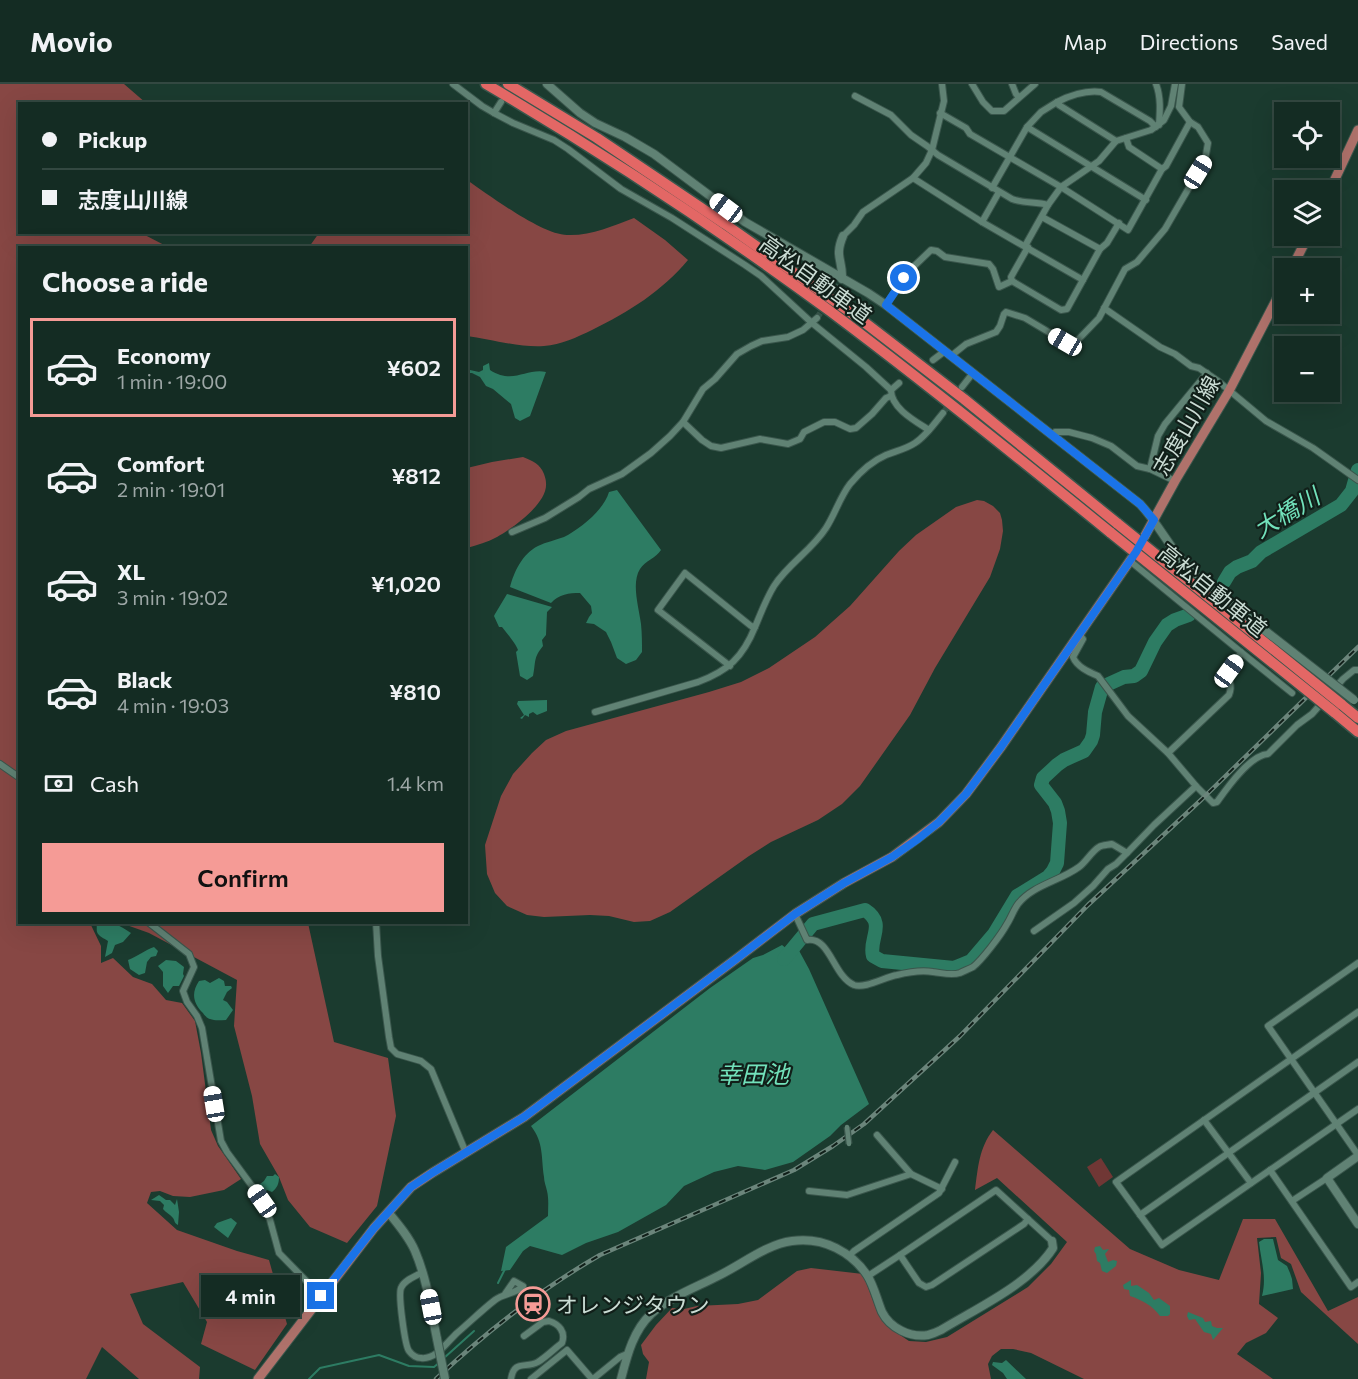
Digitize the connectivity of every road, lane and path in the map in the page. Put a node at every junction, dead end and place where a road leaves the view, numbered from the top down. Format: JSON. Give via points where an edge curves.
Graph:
{"nodes":[{"id":1,"x":453,"y":84,"type":"edge"},
{"id":2,"x":486,"y":84,"type":"edge"},
{"id":3,"x":508,"y":84,"type":"edge"},
{"id":4,"x":547,"y":84,"type":"edge"},
{"id":5,"x":942,"y":84,"type":"edge"},
{"id":6,"x":972,"y":84,"type":"edge"},
{"id":7,"x":1011,"y":84,"type":"edge"},
{"id":8,"x":1035,"y":84,"type":"edge"},
{"id":9,"x":1156,"y":84,"type":"edge"},
{"id":10,"x":1174,"y":84,"type":"edge"},
{"id":11,"x":1182,"y":84,"type":"edge"},
{"id":12,"x":855,"y":96,"type":"dead end"},
{"id":13,"x":1019,"y":97,"type":"junction"},
{"id":14,"x":501,"y":102,"type":"dead end"},
{"id":15,"x":1057,"y":102,"type":"junction"},
{"id":16,"x":494,"y":113,"type":"junction"},
{"id":17,"x":940,"y":113,"type":"junction"},
{"id":18,"x":1190,"y":122,"type":"junction"},
{"id":19,"x":1158,"y":126,"type":"junction"},
{"id":20,"x":1027,"y":127,"type":"junction"},
{"id":21,"x":1358,"y":130,"type":"edge"},
{"id":22,"x":1126,"y":138,"type":"junction"},
{"id":23,"x":1116,"y":141,"type":"junction"},
{"id":24,"x":932,"y":150,"type":"junction"},
{"id":25,"x":1010,"y":157,"type":"junction"},
{"id":26,"x":1091,"y":166,"type":"junction"},
{"id":27,"x":1162,"y":169,"type":"junction"},
{"id":28,"x":913,"y":178,"type":"junction"},
{"id":29,"x":1335,"y":180,"type":"edge"},
{"id":30,"x":1061,"y":187,"type":"junction"},
{"id":31,"x":992,"y":188,"type":"junction"},
{"id":32,"x":999,"y":192,"type":"junction"},
{"id":33,"x":1146,"y":200,"type":"junction"},
{"id":34,"x":1048,"y":205,"type":"junction"},
{"id":35,"x":1042,"y":217,"type":"junction"},
{"id":36,"x":982,"y":222,"type":"junction"},
{"id":37,"x":1119,"y":223,"type":"junction"},
{"id":38,"x":843,"y":236,"type":"joint"},
{"id":39,"x":1026,"y":246,"type":"junction"},
{"id":40,"x":1100,"y":249,"type":"junction"},
{"id":41,"x":1083,"y":280,"type":"junction"},
{"id":42,"x":1012,"y":281,"type":"junction"},
{"id":43,"x":841,"y":282,"type":"junction"},
{"id":44,"x":1274,"y":304,"type":"edge"},
{"id":45,"x":886,"y":305,"type":"junction"},
{"id":46,"x":1104,"y":308,"type":"junction"},
{"id":47,"x":814,"y":320,"type":"junction"},
{"id":48,"x":948,"y":353,"type":"junction"},
{"id":49,"x":933,"y":360,"type":"dead end"},
{"id":50,"x":973,"y":373,"type":"junction"},
{"id":51,"x":1207,"y":373,"type":"junction"},
{"id":52,"x":899,"y":383,"type":"dead end"},
{"id":53,"x":962,"y":387,"type":"tunnel mouth"},
{"id":54,"x":1229,"y":390,"type":"junction"},
{"id":55,"x":891,"y":393,"type":"junction"},
{"id":56,"x":943,"y":413,"type":"tunnel mouth"},
{"id":57,"x":682,"y":422,"type":"junction"},
{"id":58,"x":929,"y":430,"type":"junction"},
{"id":59,"x":1052,"y":435,"type":"junction"},
{"id":60,"x":1150,"y":469,"type":"junction"},
{"id":61,"x":1358,"y":480,"type":"edge"},
{"id":62,"x":1174,"y":481,"type":"junction"},
{"id":63,"x":1154,"y":520,"type":"junction"},
{"id":64,"x":1115,"y":529,"type":"junction"},
{"id":65,"x":512,"y":532,"type":"dead end"},
{"id":66,"x":1130,"y":561,"type":"junction"},
{"id":67,"x":755,"y":627,"type":"junction"},
{"id":68,"x":1079,"y":634,"type":"junction"},
{"id":69,"x":1242,"y":652,"type":"junction"},
{"id":70,"x":730,"y":666,"type":"junction"},
{"id":71,"x":1358,"y":670,"type":"edge"},
{"id":72,"x":1292,"y":693,"type":"dead end"},
{"id":73,"x":1356,"y":702,"type":"edge"},
{"id":74,"x":1338,"y":708,"type":"junction"},
{"id":75,"x":595,"y":712,"type":"dead end"},
{"id":76,"x":1358,"y":718,"type":"edge"},
{"id":77,"x":1358,"y":732,"type":"edge"},
{"id":78,"x":1168,"y":753,"type":"junction"},
{"id":79,"x":0,"y":764,"type":"edge"},
{"id":80,"x":18,"y":777,"type":"edge"},
{"id":81,"x":1196,"y":786,"type":"junction"},
{"id":82,"x":1127,"y":854,"type":"junction"},
{"id":83,"x":795,"y":914,"type":"junction"},
{"id":84,"x":151,"y":924,"type":"edge"},
{"id":85,"x":376,"y":924,"type":"edge"},
{"id":86,"x":1034,"y":931,"type":"dead end"},
{"id":87,"x":1358,"y":963,"type":"edge"},
{"id":88,"x":1358,"y":1012,"type":"edge"},
{"id":89,"x":1290,"y":1059,"type":"junction"},
{"id":90,"x":1358,"y":1062,"type":"edge"},
{"id":91,"x":1314,"y":1093,"type":"junction"},
{"id":92,"x":1358,"y":1109,"type":"edge"},
{"id":93,"x":1204,"y":1120,"type":"junction"},
{"id":94,"x":1336,"y":1124,"type":"junction"},
{"id":95,"x":847,"y":1126,"type":"dead end"},
{"id":96,"x":877,"y":1136,"type":"dead end"},
{"id":97,"x":849,"y":1144,"type":"dead end"},
{"id":98,"x":1228,"y":1152,"type":"junction"},
{"id":99,"x":466,"y":1153,"type":"junction"},
{"id":100,"x":1358,"y":1155,"type":"edge"},
{"id":101,"x":955,"y":1162,"type":"dead end"},
{"id":102,"x":1270,"y":1170,"type":"junction"},
{"id":103,"x":911,"y":1174,"type":"junction"},
{"id":104,"x":1327,"y":1178,"type":"junction"},
{"id":105,"x":1251,"y":1183,"type":"junction"},
{"id":106,"x":942,"y":1189,"type":"junction"},
{"id":107,"x":809,"y":1191,"type":"dead end"},
{"id":108,"x":1292,"y":1202,"type":"junction"},
{"id":109,"x":388,"y":1212,"type":"junction"},
{"id":110,"x":1140,"y":1215,"type":"junction"},
{"id":111,"x":1028,"y":1219,"type":"junction"},
{"id":112,"x":1358,"y":1224,"type":"edge"},
{"id":113,"x":1052,"y":1241,"type":"joint"},
{"id":114,"x":900,"y":1255,"type":"junction"},
{"id":115,"x":849,"y":1256,"type":"junction"},
{"id":116,"x":423,"y":1272,"type":"junction"},
{"id":117,"x":868,"y":1276,"type":"junction"},
{"id":118,"x":1358,"y":1282,"type":"edge"},
{"id":119,"x":504,"y":1294,"type":"dead end"},
{"id":120,"x":321,"y":1296,"type":"junction"},
{"id":121,"x":524,"y":1336,"type":"dead end"},
{"id":122,"x":627,"y":1354,"type":"junction"},
{"id":123,"x":258,"y":1379,"type":"edge"},
{"id":124,"x":445,"y":1379,"type":"edge"},
{"id":125,"x":511,"y":1379,"type":"edge"},
{"id":126,"x":531,"y":1379,"type":"edge"},
{"id":127,"x":592,"y":1379,"type":"edge"},
{"id":128,"x":621,"y":1379,"type":"edge"}],
"edges":[{"from":1,"to":16,"type":"street"},
{"from":2,"to":64,"type":"highway","name":"高松自動車道","via":[[592,148],[829,311]]},
{"from":3,"to":64,"type":"highway","name":"高松自動車道","via":[[597,138],[864,322],[964,399]]},
{"from":4,"to":43,"type":"street","via":[[580,113],[654,154],[745,222]]},
{"from":5,"to":17,"type":"street","via":[[944,101]]},
{"from":6,"to":13,"type":"street","via":[[992,111],[1004,111]]},
{"from":7,"to":13,"type":"street"},
{"from":8,"to":13,"type":"street"},
{"from":9,"to":19,"type":"street"},
{"from":10,"to":19,"type":"street","via":[[1171,106]]},
{"from":11,"to":18,"type":"street","via":[[1179,107]]},
{"from":12,"to":24,"type":"street","via":[[891,115]]},
{"from":14,"to":16,"type":"street"},
{"from":15,"to":19,"type":"street","via":[[1076,94],[1101,92]]},
{"from":15,"to":20,"type":"street"},
{"from":15,"to":23,"type":"street"},
{"from":16,"to":47,"type":"street","via":[[555,140],[621,189],[724,250]]},
{"from":17,"to":24,"type":"street"},
{"from":17,"to":25,"type":"street"},
{"from":18,"to":27,"type":"street"},
{"from":18,"to":46,"type":"street","via":[[1208,143],[1205,160],[1165,229],[1137,262],[1125,268]]},
{"from":19,"to":22,"type":"street"},
{"from":20,"to":25,"type":"street"},
{"from":20,"to":26,"type":"street"},
{"from":21,"to":29,"type":"main road"},
{"from":22,"to":23,"type":"street"},
{"from":22,"to":27,"type":"street","via":[[1129,147]]},
{"from":23,"to":26,"type":"street"},
{"from":24,"to":28,"type":"street"},
{"from":24,"to":31,"type":"street"},
{"from":25,"to":30,"type":"street"},
{"from":25,"to":31,"type":"street"},
{"from":26,"to":30,"type":"street"},
{"from":26,"to":33,"type":"street"},
{"from":27,"to":33,"type":"street"},
{"from":28,"to":36,"type":"street"},
{"from":28,"to":38,"type":"street","via":[[863,212]]},
{"from":30,"to":34,"type":"street"},
{"from":30,"to":37,"type":"street"},
{"from":31,"to":32,"type":"street"},
{"from":32,"to":34,"type":"street","via":[[1023,203]]},
{"from":32,"to":36,"type":"street"},
{"from":33,"to":37,"type":"street","via":[[1128,230]]},
{"from":34,"to":35,"type":"street"},
{"from":35,"to":39,"type":"street"},
{"from":35,"to":40,"type":"street"},
{"from":36,"to":39,"type":"street"},
{"from":37,"to":40,"type":"street"},
{"from":38,"to":43,"type":"street","via":[[838,257],[843,271]]},
{"from":39,"to":41,"type":"street"},
{"from":39,"to":42,"type":"street"},
{"from":40,"to":41,"type":"street"},
{"from":41,"to":42,"type":"street","via":[[1066,309],[1061,310]]},
{"from":42,"to":45,"type":"street","via":[[999,287],[989,264],[945,257],[931,250],[910,270]]},
{"from":43,"to":45,"type":"street"},
{"from":44,"to":54,"type":"main road","name":"志度山川線"},
{"from":45,"to":48,"type":"street"},
{"from":46,"to":48,"type":"street","via":[[1072,346],[1025,318],[1006,312],[996,332]]},
{"from":46,"to":51,"type":"street","via":[[1160,347]]},
{"from":47,"to":55,"type":"street"},
{"from":47,"to":57,"type":"street","via":[[788,338],[762,341],[736,354],[704,389]]},
{"from":48,"to":49,"type":"street"},
{"from":48,"to":50,"type":"street"},
{"from":50,"to":53,"type":"street"},
{"from":50,"to":59,"type":"street"},
{"from":51,"to":54,"type":"street"},
{"from":51,"to":60,"type":"street","via":[[1165,424]]},
{"from":52,"to":55,"type":"street"},
{"from":54,"to":61,"type":"street","via":[[1266,421]]},
{"from":54,"to":62,"type":"main road","name":"志度山川線"},
{"from":55,"to":57,"type":"street","via":[[856,428],[824,422],[788,444],[760,440],[721,448],[711,446]]},
{"from":55,"to":58,"type":"street","via":[[895,404]]},
{"from":56,"to":58,"type":"street"},
{"from":57,"to":65,"type":"street","via":[[622,474],[588,489],[545,518]]},
{"from":58,"to":67,"type":"street","via":[[917,442],[879,459],[859,474],[826,528],[774,585]]},
{"from":59,"to":60,"type":"street","via":[[1068,432],[1092,438],[1111,446],[1137,466]]},
{"from":59,"to":63,"type":"street","via":[[1140,504]]},
{"from":60,"to":62,"type":"street"},
{"from":62,"to":63,"type":"main road","name":"志度山川線"},
{"from":63,"to":66,"type":"main road","name":"志度山川線"},
{"from":63,"to":73,"type":"street","bridge":true,"via":[[1185,564],[1200,578]]},
{"from":64,"to":74,"type":"highway","name":"高松自動車道","bridge":true},
{"from":66,"to":68,"type":"main road","name":"志度山川線"},
{"from":66,"to":69,"type":"street"},
{"from":67,"to":70,"type":"street","via":[[749,643]]},
{"from":67,"to":70,"type":"street","via":[[685,573],[658,610]]},
{"from":68,"to":78,"type":"street","via":[[1083,639],[1073,657],[1075,663],[1098,676],[1128,716]]},
{"from":68,"to":83,"type":"main road","name":"志度山川線","via":[[973,785],[939,822],[892,857]]},
{"from":69,"to":72,"type":"street"},
{"from":69,"to":78,"type":"street","via":[[1229,671],[1229,695]]},
{"from":70,"to":75,"type":"street","via":[[698,682]]},
{"from":71,"to":81,"type":"street","via":[[1343,679],[1268,754],[1253,760],[1217,802],[1213,803]]},
{"from":74,"to":76,"type":"highway","name":"高松自動車道"},
{"from":74,"to":77,"type":"highway","name":"高松自動車道"},
{"from":78,"to":81,"type":"street"},
{"from":79,"to":80,"type":"street"},
{"from":81,"to":82,"type":"street"},
{"from":82,"to":83,"type":"street","via":[[1112,844],[1098,848],[1081,865],[1026,896],[972,968],[950,975],[912,972],[854,985],[837,969],[819,942],[807,940]]},
{"from":82,"to":86,"type":"street","via":[[1074,903]]},
{"from":83,"to":99,"type":"main road","name":"志度山川線","via":[[524,1117]]},
{"from":84,"to":120,"type":"street","via":[[189,954],[194,967],[183,991],[202,1028],[221,1141],[262,1201],[279,1253]]},
{"from":85,"to":99,"type":"street","via":[[391,1048],[431,1069]]},
{"from":87,"to":89,"type":"street","via":[[1268,1026]]},
{"from":88,"to":89,"type":"street"},
{"from":89,"to":91,"type":"street"},
{"from":89,"to":93,"type":"street"},
{"from":90,"to":91,"type":"street"},
{"from":91,"to":94,"type":"street"},
{"from":91,"to":98,"type":"street"},
{"from":92,"to":94,"type":"street"},
{"from":93,"to":98,"type":"street"},
{"from":93,"to":110,"type":"street","via":[[1116,1182]]},
{"from":94,"to":100,"type":"street"},
{"from":94,"to":102,"type":"street"},
{"from":95,"to":97,"type":"street","bridge":true},
{"from":96,"to":103,"type":"street"},
{"from":98,"to":105,"type":"street"},
{"from":98,"to":110,"type":"street"},
{"from":99,"to":109,"type":"main road","name":"志度山川線","via":[[411,1187]]},
{"from":100,"to":104,"type":"street"},
{"from":101,"to":106,"type":"street"},
{"from":102,"to":105,"type":"street"},
{"from":102,"to":108,"type":"street"},
{"from":103,"to":106,"type":"street"},
{"from":103,"to":107,"type":"street","via":[[847,1195]]},
{"from":104,"to":108,"type":"street"},
{"from":104,"to":112,"type":"street"},
{"from":105,"to":110,"type":"street","via":[[1162,1245]]},
{"from":106,"to":115,"type":"street"},
{"from":108,"to":118,"type":"street","via":[[1351,1287]]},
{"from":109,"to":116,"type":"street","via":[[415,1250]]},
{"from":109,"to":120,"type":"main road","name":"志度山川線"},
{"from":111,"to":113,"type":"street"},
{"from":111,"to":114,"type":"street","via":[[996,1190]]},
{"from":111,"to":114,"type":"street","via":[[926,1287]]},
{"from":113,"to":117,"type":"street","via":[[1049,1254],[1022,1280],[928,1335],[913,1335],[890,1323]]},
{"from":114,"to":117,"type":"street"},
{"from":115,"to":117,"type":"street"},
{"from":115,"to":122,"type":"street","via":[[825,1243],[808,1240],[772,1247],[667,1302],[639,1329]]},
{"from":116,"to":119,"type":"street","via":[[401,1287],[400,1298],[408,1350],[422,1359],[441,1350]]},
{"from":116,"to":124,"type":"street","bridge":true},
{"from":120,"to":123,"type":"main road","name":"志度山川線"},
{"from":121,"to":125,"type":"street","via":[[549,1321],[559,1326],[563,1338],[536,1364],[516,1367]]},
{"from":122,"to":127,"type":"street"},
{"from":122,"to":128,"type":"street"},
{"from":126,"to":127,"type":"street","via":[[567,1350]]}]}
